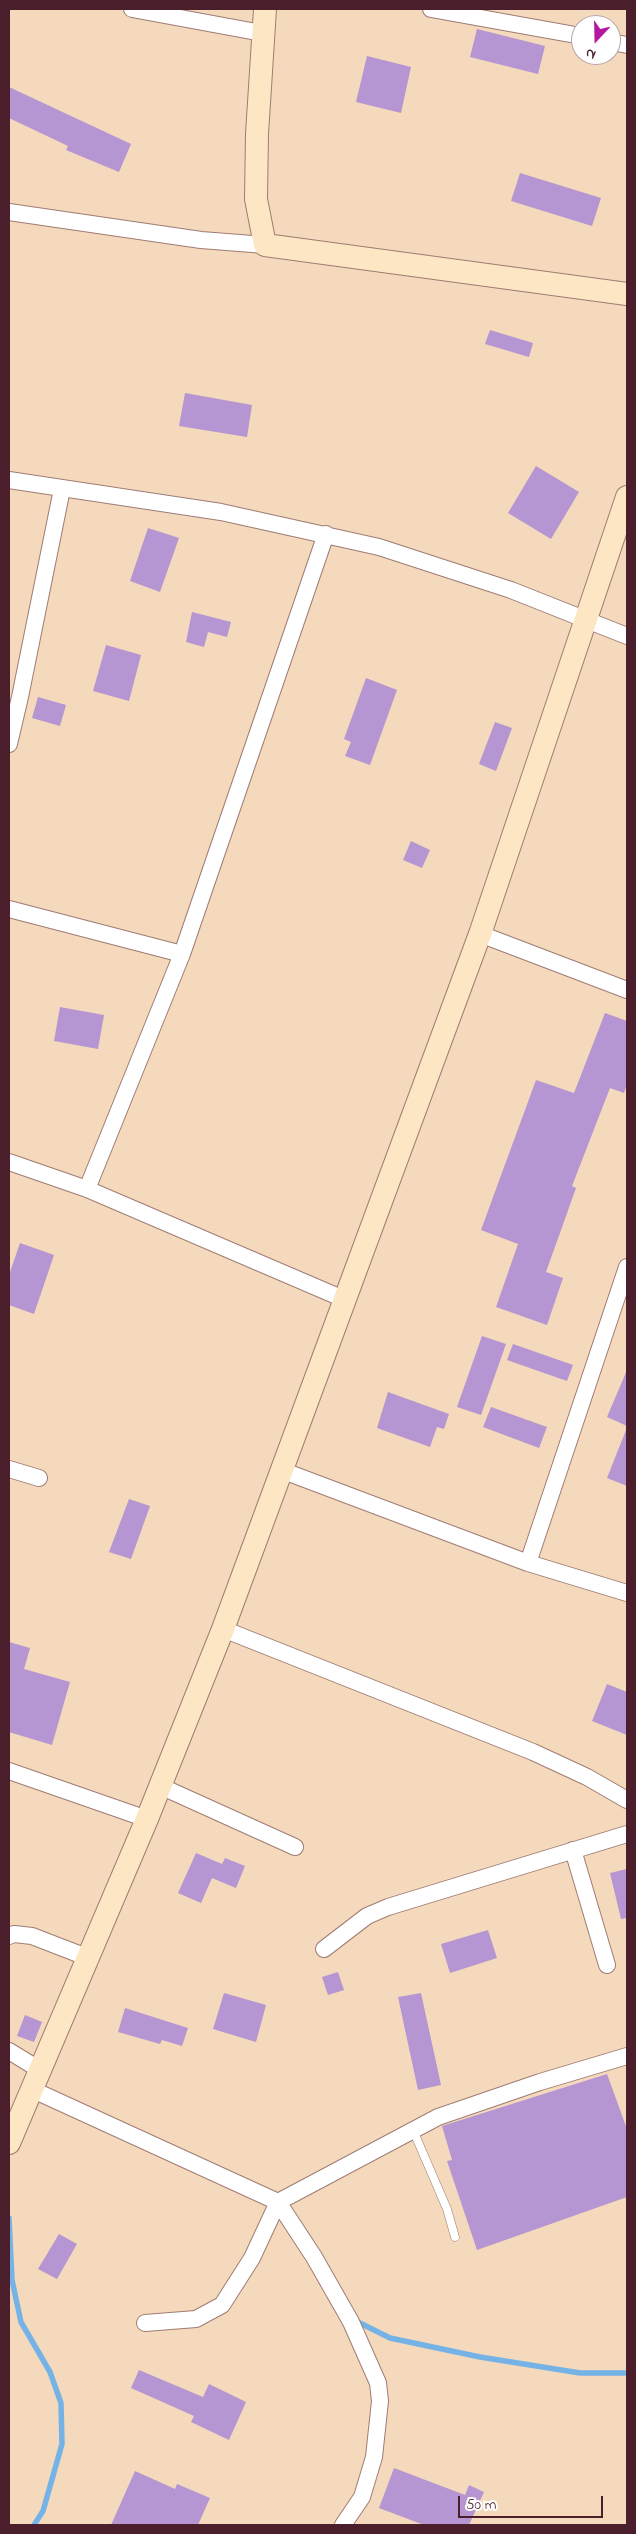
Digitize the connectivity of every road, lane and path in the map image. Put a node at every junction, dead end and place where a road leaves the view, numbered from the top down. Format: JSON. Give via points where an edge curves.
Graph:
{"nodes":[{"id":1,"x":132,"y":9,"type":"edge"},
{"id":2,"x":265,"y":9,"type":"edge"},
{"id":3,"x":431,"y":9,"type":"edge"},
{"id":4,"x":262,"y":33,"type":"junction"},
{"id":5,"x":571,"y":34,"type":"edge"},
{"id":6,"x":9,"y":212,"type":"edge"},
{"id":7,"x":265,"y":245,"type":"junction"},
{"id":8,"x":627,"y":294,"type":"edge"},
{"id":9,"x":9,"y":480,"type":"edge"},
{"id":10,"x":62,"y":489,"type":"junction"},
{"id":11,"x":627,"y":497,"type":"edge"},
{"id":12,"x":326,"y":534,"type":"junction"},
{"id":13,"x":587,"y":620,"type":"junction"},
{"id":14,"x":627,"y":636,"type":"edge"},
{"id":15,"x":9,"y":744,"type":"edge"},
{"id":16,"x":9,"y":909,"type":"edge"},
{"id":17,"x":480,"y":934,"type":"junction"},
{"id":18,"x":182,"y":954,"type":"junction"},
{"id":19,"x":627,"y":990,"type":"edge"},
{"id":20,"x":9,"y":1162,"type":"edge"},
{"id":21,"x":87,"y":1188,"type":"junction"},
{"id":22,"x":626,"y":1277,"type":"edge"},
{"id":23,"x":346,"y":1300,"type":"junction"},
{"id":24,"x":9,"y":1470,"type":"edge"},
{"id":25,"x":281,"y":1470,"type":"junction"},
{"id":26,"x":39,"y":1478,"type":"dead end"},
{"id":27,"x":528,"y":1563,"type":"junction"},
{"id":28,"x":627,"y":1593,"type":"edge"},
{"id":29,"x":223,"y":1629,"type":"junction"},
{"id":30,"x":9,"y":1771,"type":"edge"},
{"id":31,"x":160,"y":1786,"type":"junction"},
{"id":32,"x":627,"y":1800,"type":"edge"},
{"id":33,"x":147,"y":1819,"type":"junction"},
{"id":34,"x":627,"y":1834,"type":"edge"},
{"id":35,"x":295,"y":1847,"type":"dead end"},
{"id":36,"x":573,"y":1850,"type":"junction"},
{"id":37,"x":9,"y":1936,"type":"edge"},
{"id":38,"x":324,"y":1949,"type":"dead end"},
{"id":39,"x":89,"y":1958,"type":"junction"},
{"id":40,"x":607,"y":1965,"type":"dead end"},
{"id":41,"x":9,"y":2051,"type":"edge"},
{"id":42,"x":627,"y":2056,"type":"edge"},
{"id":43,"x":36,"y":2079,"type":"junction"},
{"id":44,"x":413,"y":2130,"type":"junction"},
{"id":45,"x":9,"y":2142,"type":"edge"},
{"id":46,"x":278,"y":2202,"type":"junction"},
{"id":47,"x":455,"y":2237,"type":"dead end"},
{"id":48,"x":145,"y":2323,"type":"dead end"},
{"id":49,"x":343,"y":2525,"type":"edge"}],
"edges":[{"from":1,"to":4,"type":"street"},
{"from":2,"to":4,"type":"street"},
{"from":3,"to":5,"type":"street"},
{"from":4,"to":7,"type":"street","via":[[256,198]]},
{"from":6,"to":7,"type":"street","via":[[201,240]]},
{"from":7,"to":8,"type":"street"},
{"from":9,"to":10,"type":"street"},
{"from":10,"to":12,"type":"street","via":[[221,512]]},
{"from":10,"to":15,"type":"street"},
{"from":11,"to":13,"type":"street"},
{"from":12,"to":13,"type":"street","via":[[433,564]]},
{"from":12,"to":18,"type":"street"},
{"from":13,"to":14,"type":"street"},
{"from":13,"to":17,"type":"street"},
{"from":16,"to":18,"type":"street"},
{"from":17,"to":19,"type":"street"},
{"from":17,"to":23,"type":"street"},
{"from":18,"to":21,"type":"street"},
{"from":20,"to":21,"type":"street"},
{"from":21,"to":23,"type":"street"},
{"from":22,"to":27,"type":"street"},
{"from":23,"to":25,"type":"street"},
{"from":24,"to":26,"type":"street"},
{"from":25,"to":27,"type":"street"},
{"from":25,"to":29,"type":"street"},
{"from":27,"to":28,"type":"street"},
{"from":29,"to":31,"type":"street"},
{"from":29,"to":32,"type":"street","via":[[533,1752]]},
{"from":30,"to":33,"type":"street"},
{"from":31,"to":33,"type":"street"},
{"from":31,"to":35,"type":"street"},
{"from":33,"to":39,"type":"street"},
{"from":34,"to":36,"type":"street"},
{"from":36,"to":38,"type":"street","via":[[388,1907],[367,1916]]},
{"from":36,"to":40,"type":"street"},
{"from":37,"to":39,"type":"street","via":[[32,1936]]},
{"from":39,"to":43,"type":"street"},
{"from":41,"to":43,"type":"street"},
{"from":42,"to":44,"type":"street","via":[[447,2113]]},
{"from":43,"to":45,"type":"street"},
{"from":43,"to":46,"type":"street"},
{"from":44,"to":46,"type":"street"},
{"from":44,"to":47,"type":"lane","via":[[447,2209]]},
{"from":46,"to":48,"type":"street","via":[[252,2258],[222,2306],[196,2319]]},
{"from":46,"to":49,"type":"street","via":[[351,2322],[378,2383],[380,2401],[374,2457],[362,2497]]}]}
